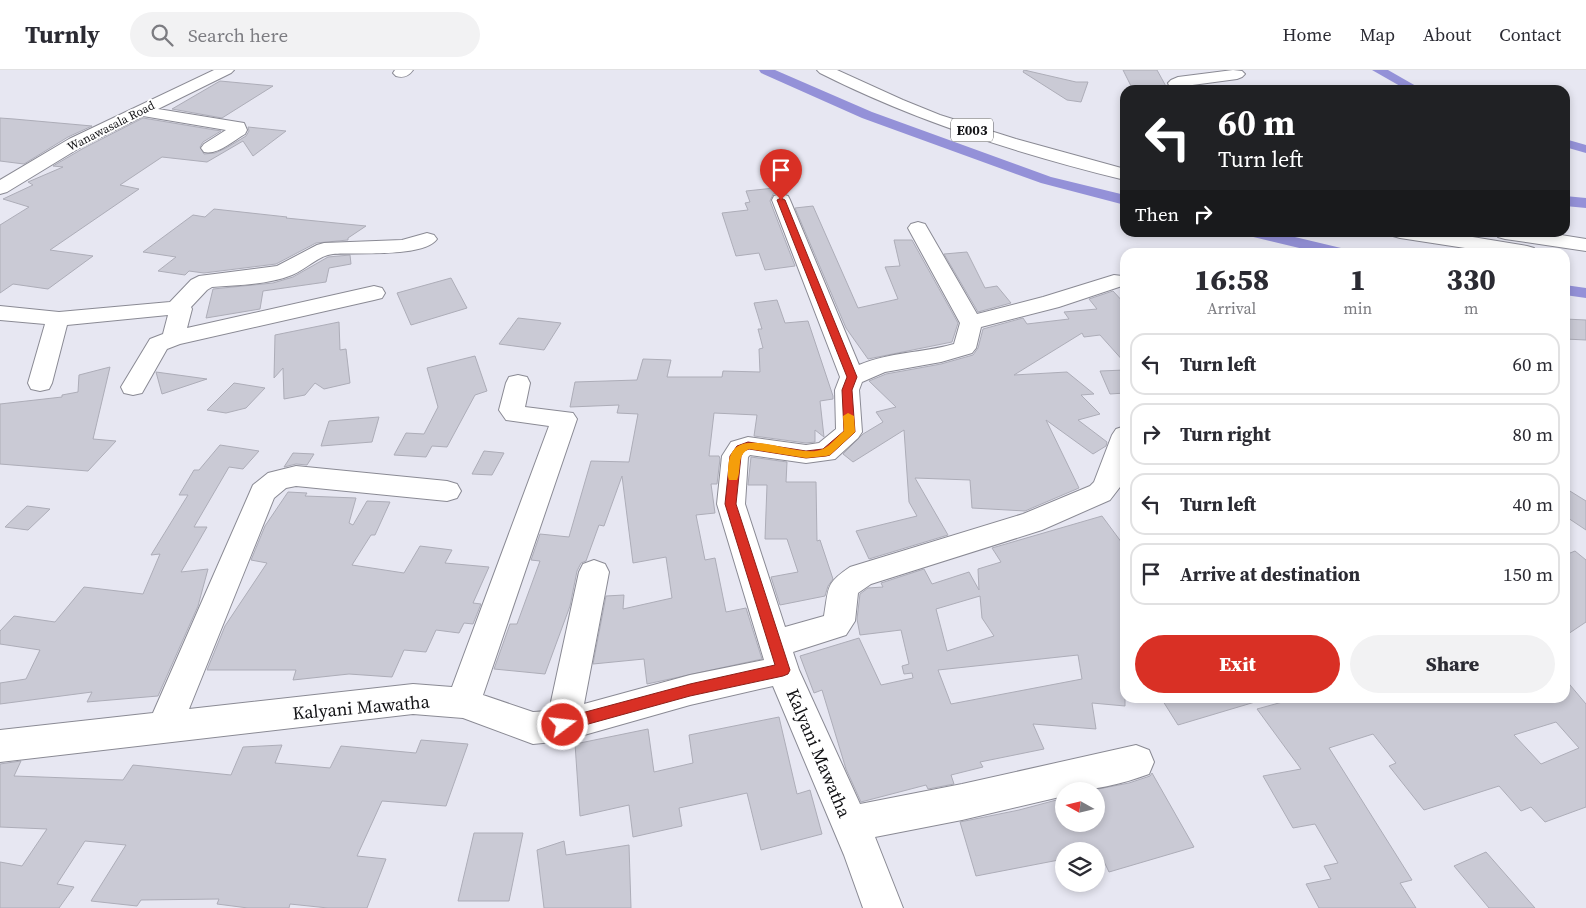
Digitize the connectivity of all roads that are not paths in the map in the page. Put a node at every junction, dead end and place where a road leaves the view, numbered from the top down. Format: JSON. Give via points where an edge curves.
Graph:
{"nodes":[{"id":1,"x":226,"y":70,"type":"edge"},
{"id":2,"x":825,"y":70,"type":"edge"},
{"id":3,"x":857,"y":70,"type":"edge"},
{"id":4,"x":1236,"y":72,"type":"edge"},
{"id":5,"x":1177,"y":85,"type":"edge"},
{"id":6,"x":1244,"y":85,"type":"edge"},
{"id":7,"x":141,"y":111,"type":"junction"},
{"id":8,"x":210,"y":148,"type":"dead end"},
{"id":9,"x":1120,"y":161,"type":"edge"},
{"id":10,"x":1120,"y":173,"type":"edge"},
{"id":11,"x":0,"y":188,"type":"edge"},
{"id":12,"x":781,"y":200,"type":"dead end"},
{"id":13,"x":918,"y":228,"type":"dead end"},
{"id":14,"x":1432,"y":237,"type":"edge"},
{"id":15,"x":1536,"y":237,"type":"edge"},
{"id":16,"x":427,"y":239,"type":"dead end"},
{"id":17,"x":1586,"y":244,"type":"edge"},
{"id":18,"x":1502,"y":248,"type":"edge"},
{"id":19,"x":1570,"y":258,"type":"edge"},
{"id":20,"x":1586,"y":260,"type":"edge"},
{"id":21,"x":1114,"y":281,"type":"dead end"},
{"id":22,"x":374,"y":293,"type":"dead end"},
{"id":23,"x":177,"y":308,"type":"junction"},
{"id":24,"x":0,"y":313,"type":"edge"},
{"id":25,"x":59,"y":319,"type":"junction"},
{"id":26,"x":972,"y":323,"type":"junction"},
{"id":27,"x":173,"y":338,"type":"junction"},
{"id":28,"x":852,"y":377,"type":"junction"},
{"id":29,"x":40,"y":383,"type":"dead end"},
{"id":30,"x":518,"y":384,"type":"dead end"},
{"id":31,"x":133,"y":387,"type":"dead end"},
{"id":32,"x":1120,"y":449,"type":"edge"},
{"id":33,"x":447,"y":491,"type":"dead end"},
{"id":34,"x":594,"y":572,"type":"dead end"},
{"id":35,"x":779,"y":656,"type":"junction"},
{"id":36,"x":463,"y":703,"type":"junction"},
{"id":37,"x":563,"y":725,"type":"junction"},
{"id":38,"x":164,"y":727,"type":"junction"},
{"id":39,"x":0,"y":746,"type":"edge"},
{"id":40,"x":1136,"y":762,"type":"dead end"},
{"id":41,"x":850,"y":824,"type":"junction"},
{"id":42,"x":883,"y":908,"type":"edge"}],
"edges":[{"from":1,"to":7,"type":"main road","name":"Wanawasala Road"},
{"from":2,"to":10,"type":"main road","number":"E003","via":[[884,98],[952,124]]},
{"from":3,"to":9,"type":"main road","number":"E003","via":[[981,120]]},
{"from":4,"to":5,"type":"main road","via":[[1178,82]]},
{"from":4,"to":6,"type":"main road"},
{"from":7,"to":8,"type":"main road","via":[[238,127],[234,135]]},
{"from":7,"to":11,"type":"main road","name":"Wanawasala Road","via":[[75,143]]},
{"from":12,"to":28,"type":"main road"},
{"from":13,"to":26,"type":"main road"},
{"from":14,"to":18,"type":"main road"},
{"from":15,"to":17,"type":"main road"},
{"from":16,"to":23,"type":"main road","via":[[404,246],[347,246],[324,250],[284,271],[207,282],[199,285]]},
{"from":19,"to":20,"type":"main road"},
{"from":21,"to":26,"type":"main road"},
{"from":22,"to":27,"type":"main road"},
{"from":23,"to":25,"type":"main road"},
{"from":23,"to":27,"type":"main road","via":[[181,309]]},
{"from":24,"to":25,"type":"main road"},
{"from":25,"to":29,"type":"main road"},
{"from":26,"to":28,"type":"main road","via":[[964,348],[941,355],[880,364]]},
{"from":27,"to":31,"type":"main road","via":[[158,344]]},
{"from":28,"to":35,"type":"main road","via":[[847,390],[849,432],[826,452],[806,454],[748,446],[740,448],[735,456],[731,504]]},
{"from":30,"to":36,"type":"main road","via":[[512,410],[515,414],[564,419]]},
{"from":32,"to":35,"type":"main road","via":[[1106,487],[1100,493],[1032,522],[861,575],[844,587],[839,621],[834,626]]},
{"from":33,"to":38,"type":"main road","via":[[296,476],[278,480],[263,492]]},
{"from":34,"to":37,"type":"main road"},
{"from":35,"to":37,"type":"main road","name":"Kalyani Mawatha","via":[[690,690]]},
{"from":35,"to":41,"type":"main road","name":"Kalyani Mawatha"},
{"from":36,"to":37,"type":"main road","name":"Kalyani Mawatha","via":[[533,728]]},
{"from":36,"to":38,"type":"main road","name":"Kalyani Mawatha","via":[[413,699]]},
{"from":38,"to":39,"type":"main road","name":"Kalyani Mawatha"},
{"from":40,"to":41,"type":"main road"},
{"from":41,"to":42,"type":"main road","name":"Kalyani Mawatha"}]}
